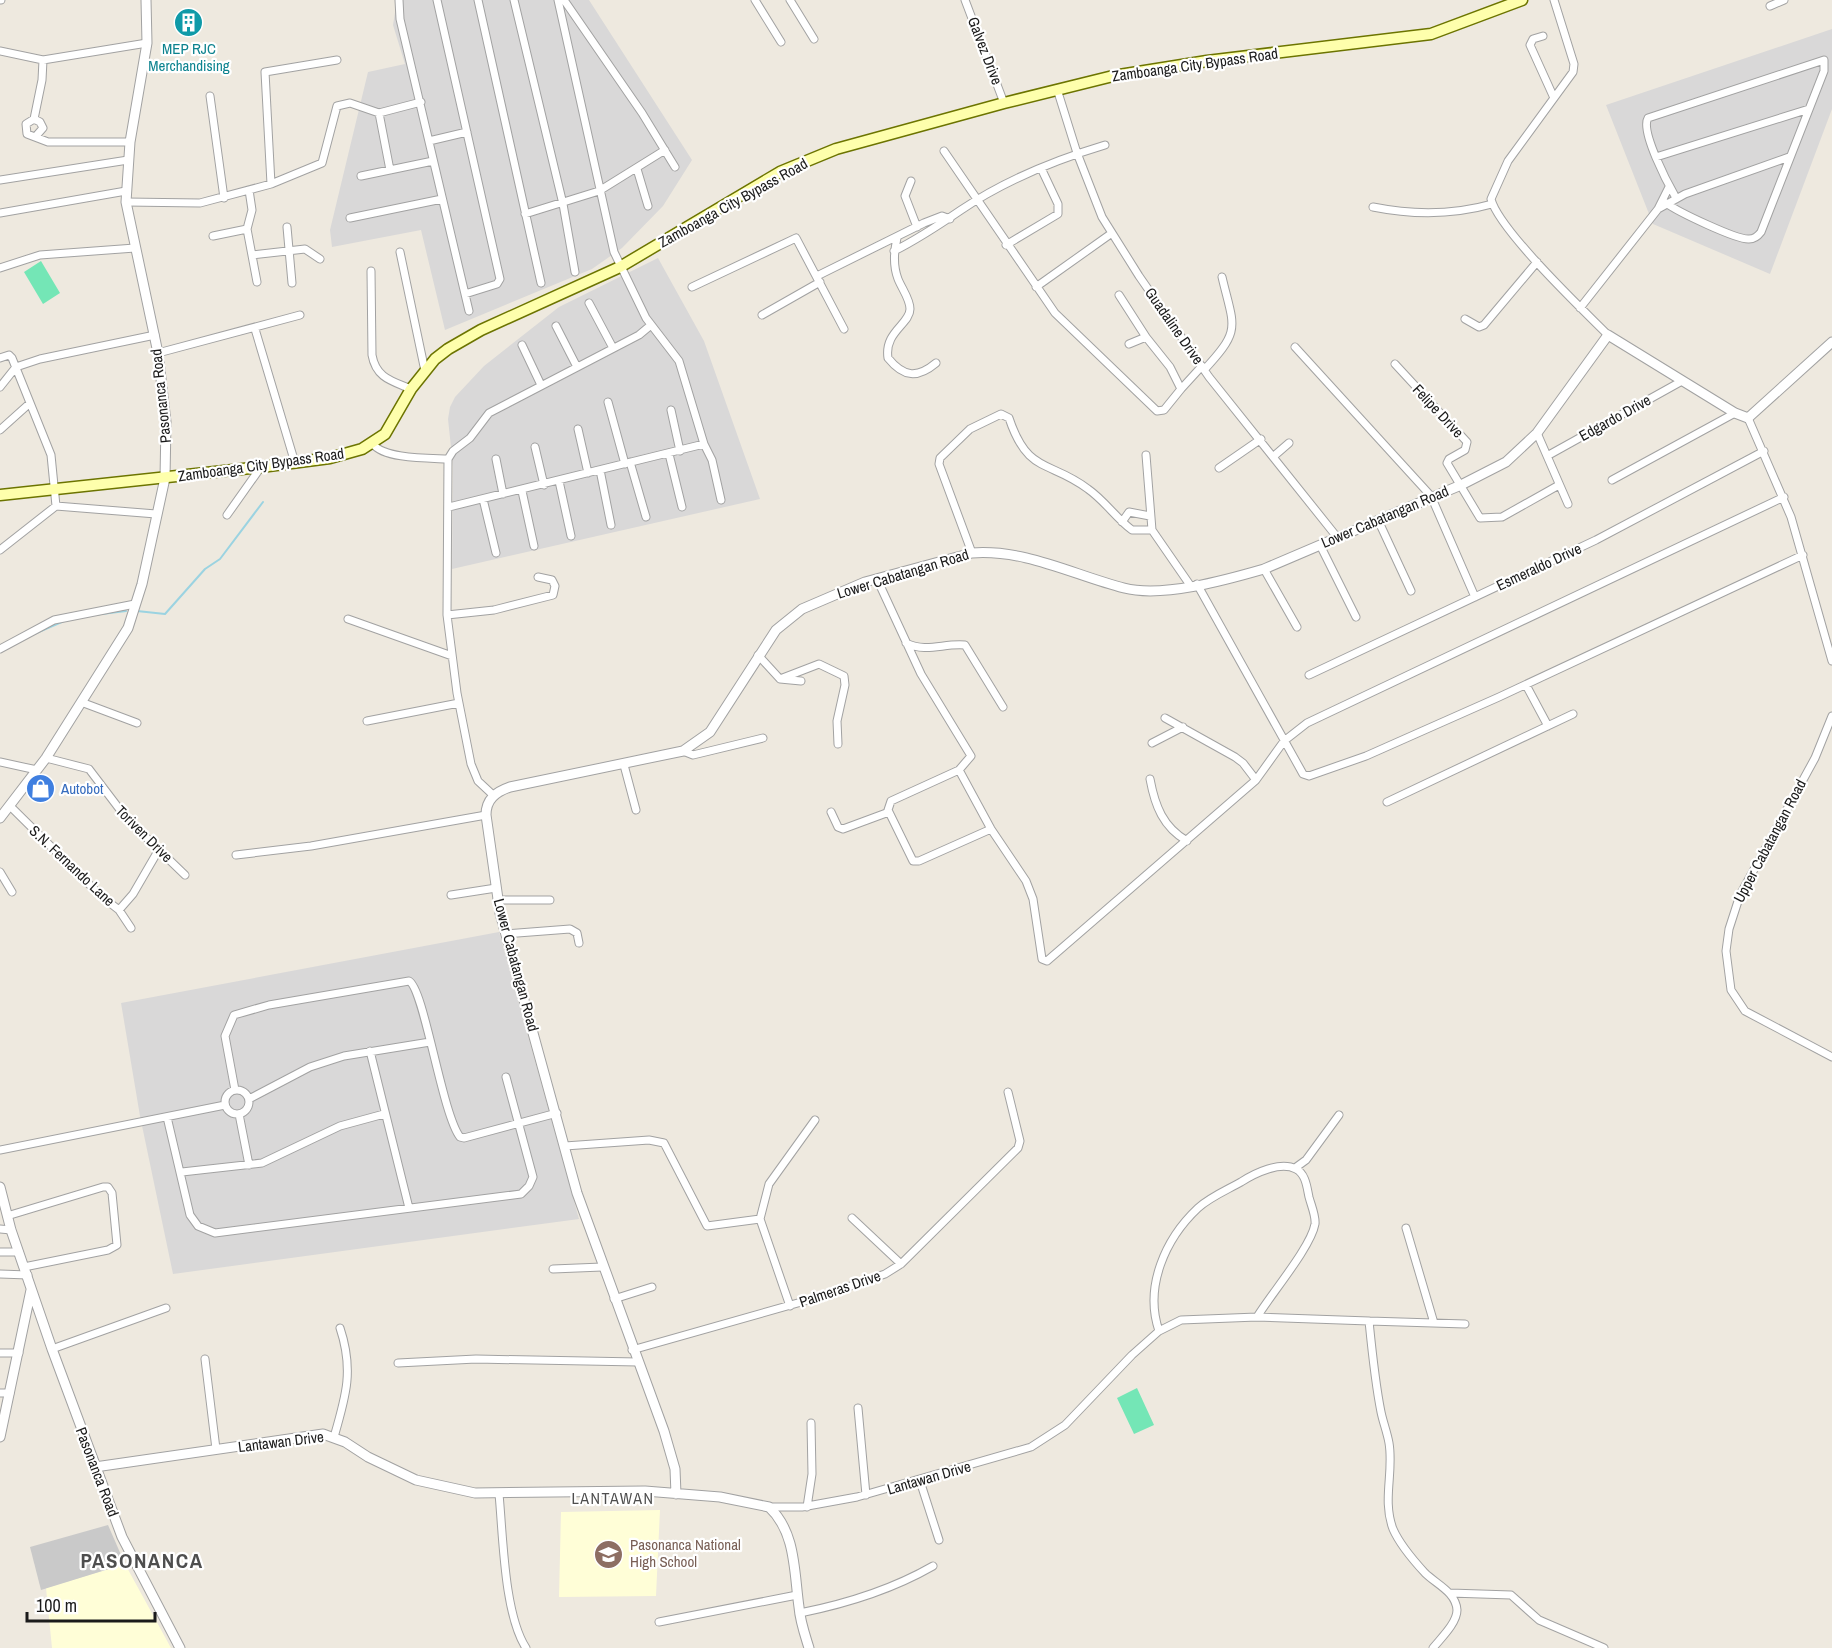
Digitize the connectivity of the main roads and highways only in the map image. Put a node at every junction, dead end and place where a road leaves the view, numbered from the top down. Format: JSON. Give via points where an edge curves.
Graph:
{"nodes":[{"id":1,"x":1522,"y":0,"type":"edge"},
{"id":2,"x":0,"y":495,"type":"edge"}],
"edges":[{"from":1,"to":2,"type":"main road","name":"Zamboanga City Bypass Road","via":[[1457,26],[1408,39],[1207,61],[1113,76],[818,155],[730,201],[620,267],[448,349],[425,371],[385,434],[373,444],[339,456],[295,463]]}]}
